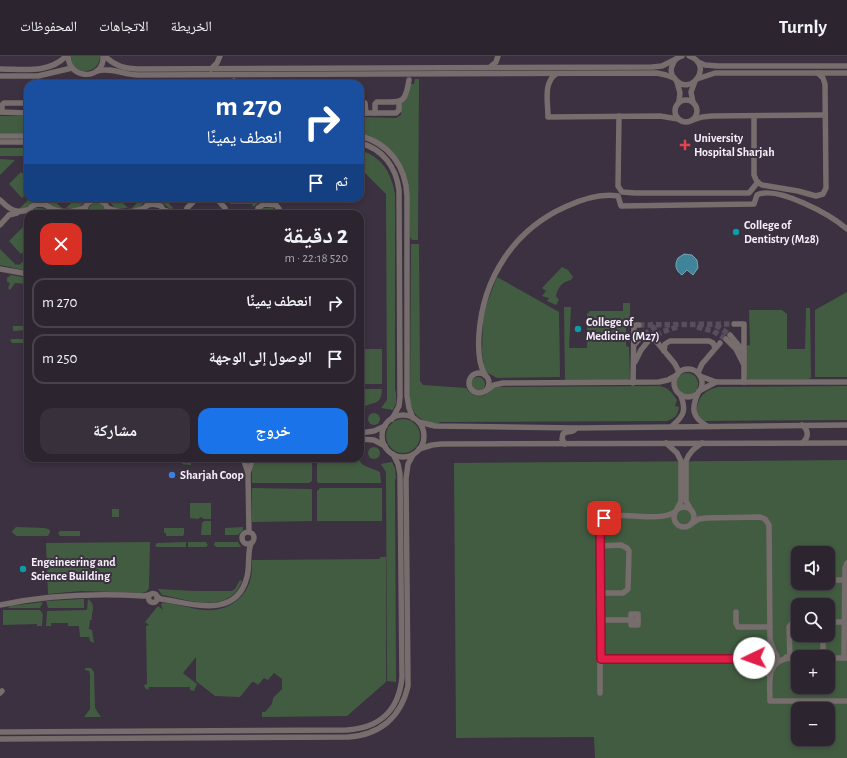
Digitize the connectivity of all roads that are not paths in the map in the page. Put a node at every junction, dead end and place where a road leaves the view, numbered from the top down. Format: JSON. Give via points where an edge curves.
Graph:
{"nodes":[{"id":1,"x":67,"y":56,"type":"edge"},
{"id":2,"x":104,"y":56,"type":"edge"},
{"id":3,"x":220,"y":56,"type":"edge"},
{"id":4,"x":498,"y":56,"type":"edge"},
{"id":5,"x":682,"y":56,"type":"edge"},
{"id":6,"x":689,"y":56,"type":"edge"},
{"id":7,"x":676,"y":59,"type":"junction"},
{"id":8,"x":698,"y":62,"type":"junction"},
{"id":9,"x":847,"y":66,"type":"edge"},
{"id":10,"x":490,"y":67,"type":"junction"},
{"id":11,"x":506,"y":67,"type":"junction"},
{"id":12,"x":72,"y":68,"type":"junction"},
{"id":13,"x":211,"y":69,"type":"junction"},
{"id":14,"x":228,"y":69,"type":"junction"},
{"id":15,"x":0,"y":70,"type":"edge"},
{"id":16,"x":97,"y":71,"type":"junction"},
{"id":17,"x":847,"y":72,"type":"edge"},
{"id":18,"x":818,"y":73,"type":"junction"},
{"id":19,"x":833,"y":73,"type":"junction"},
{"id":20,"x":540,"y":74,"type":"junction"},
{"id":21,"x":556,"y":74,"type":"junction"},
{"id":22,"x":0,"y":76,"type":"edge"},
{"id":23,"x":409,"y":80,"type":"dead end"},
{"id":24,"x":675,"y":80,"type":"junction"},
{"id":25,"x":696,"y":80,"type":"junction"},
{"id":26,"x":825,"y":84,"type":"junction"},
{"id":27,"x":548,"y":85,"type":"junction"},
{"id":28,"x":679,"y":101,"type":"junction"},
{"id":29,"x":399,"y":102,"type":"junction"},
{"id":30,"x":24,"y":103,"type":"edge"},
{"id":31,"x":1,"y":104,"type":"edge"},
{"id":32,"x":695,"y":104,"type":"junction"},
{"id":33,"x":674,"y":108,"type":"junction"},
{"id":34,"x":1,"y":112,"type":"edge"},
{"id":35,"x":24,"y":113,"type":"edge"},
{"id":36,"x":364,"y":113,"type":"edge"},
{"id":37,"x":375,"y":113,"type":"junction"},
{"id":38,"x":825,"y":115,"type":"junction"},
{"id":39,"x":619,"y":116,"type":"junction"},
{"id":40,"x":660,"y":116,"type":"junction"},
{"id":41,"x":712,"y":116,"type":"junction"},
{"id":42,"x":754,"y":116,"type":"junction"},
{"id":43,"x":678,"y":119,"type":"junction"},
{"id":44,"x":692,"y":120,"type":"junction"},
{"id":45,"x":0,"y":136,"type":"edge"},
{"id":46,"x":24,"y":136,"type":"edge"},
{"id":47,"x":364,"y":138,"type":"edge"},
{"id":48,"x":0,"y":142,"type":"edge"},
{"id":49,"x":24,"y":142,"type":"edge"},
{"id":50,"x":364,"y":145,"type":"edge"},
{"id":51,"x":758,"y":182,"type":"junction"},
{"id":52,"x":0,"y":200,"type":"edge"},
{"id":53,"x":89,"y":202,"type":"edge"},
{"id":54,"x":193,"y":202,"type":"edge"},
{"id":55,"x":220,"y":202,"type":"edge"},
{"id":56,"x":49,"y":207,"type":"junction"},
{"id":57,"x":85,"y":207,"type":"junction"},
{"id":58,"x":144,"y":208,"type":"joint"},
{"id":59,"x":30,"y":210,"type":"edge"},
{"id":60,"x":49,"y":210,"type":"edge"},
{"id":61,"x":56,"y":210,"type":"edge"},
{"id":62,"x":78,"y":210,"type":"edge"},
{"id":63,"x":85,"y":210,"type":"edge"},
{"id":64,"x":138,"y":210,"type":"edge"},
{"id":65,"x":164,"y":210,"type":"edge"},
{"id":66,"x":187,"y":210,"type":"edge"},
{"id":67,"x":225,"y":210,"type":"edge"},
{"id":68,"x":260,"y":210,"type":"edge"},
{"id":69,"x":279,"y":210,"type":"edge"},
{"id":70,"x":24,"y":211,"type":"edge"},
{"id":71,"x":24,"y":213,"type":"edge"},
{"id":72,"x":0,"y":225,"type":"edge"},
{"id":73,"x":847,"y":229,"type":"edge"},
{"id":74,"x":0,"y":269,"type":"edge"},
{"id":75,"x":24,"y":273,"type":"edge"},
{"id":76,"x":734,"y":324,"type":"dead end"},
{"id":77,"x":639,"y":325,"type":"dead end"},
{"id":78,"x":644,"y":334,"type":"tunnel mouth"},
{"id":79,"x":649,"y":340,"type":"tunnel mouth"},
{"id":80,"x":656,"y":341,"type":"dead end"},
{"id":81,"x":720,"y":343,"type":"dead end"},
{"id":82,"x":634,"y":345,"type":"junction"},
{"id":83,"x":715,"y":348,"type":"junction"},
{"id":84,"x":664,"y":350,"type":"junction"},
{"id":85,"x":744,"y":352,"type":"junction"},
{"id":86,"x":480,"y":359,"type":"junction"},
{"id":87,"x":634,"y":366,"type":"junction"},
{"id":88,"x":744,"y":367,"type":"junction"},
{"id":89,"x":678,"y":374,"type":"junction"},
{"id":90,"x":699,"y":374,"type":"junction"},
{"id":91,"x":473,"y":376,"type":"junction"},
{"id":92,"x":486,"y":376,"type":"junction"},
{"id":93,"x":659,"y":382,"type":"junction"},
{"id":94,"x":716,"y":382,"type":"junction"},
{"id":95,"x":744,"y":382,"type":"junction"},
{"id":96,"x":847,"y":382,"type":"edge"},
{"id":97,"x":503,"y":383,"type":"junction"},
{"id":98,"x":633,"y":383,"type":"junction"},
{"id":99,"x":487,"y":390,"type":"junction"},
{"id":100,"x":678,"y":392,"type":"junction"},
{"id":101,"x":699,"y":392,"type":"junction"},
{"id":102,"x":392,"y":418,"type":"junction"},
{"id":103,"x":414,"y":418,"type":"junction"},
{"id":104,"x":419,"y":422,"type":"junction"},
{"id":105,"x":802,"y":425,"type":"junction"},
{"id":106,"x":847,"y":425,"type":"edge"},
{"id":107,"x":385,"y":426,"type":"junction"},
{"id":108,"x":672,"y":426,"type":"junction"},
{"id":109,"x":708,"y":426,"type":"junction"},
{"id":110,"x":576,"y":428,"type":"junction"},
{"id":111,"x":364,"y":432,"type":"edge"},
{"id":112,"x":364,"y":439,"type":"edge"},
{"id":113,"x":666,"y":443,"type":"junction"},
{"id":114,"x":702,"y":443,"type":"junction"},
{"id":115,"x":802,"y":443,"type":"junction"},
{"id":116,"x":847,"y":443,"type":"edge"},
{"id":117,"x":565,"y":444,"type":"junction"},
{"id":118,"x":385,"y":446,"type":"junction"},
{"id":119,"x":419,"y":450,"type":"junction"},
{"id":120,"x":393,"y":454,"type":"junction"},
{"id":121,"x":412,"y":455,"type":"junction"},
{"id":122,"x":244,"y":462,"type":"edge"},
{"id":123,"x":252,"y":462,"type":"edge"},
{"id":124,"x":248,"y":473,"type":"junction"},
{"id":125,"x":676,"y":510,"type":"junction"},
{"id":126,"x":692,"y":511,"type":"junction"},
{"id":127,"x":660,"y":516,"type":"junction"},
{"id":128,"x":706,"y":518,"type":"junction"},
{"id":129,"x":676,"y":524,"type":"junction"},
{"id":130,"x":691,"y":524,"type":"junction"},
{"id":131,"x":249,"y":532,"type":"junction"},
{"id":132,"x":248,"y":543,"type":"junction"},
{"id":133,"x":600,"y":546,"type":"junction"},
{"id":134,"x":847,"y":563,"type":"edge"},
{"id":135,"x":835,"y":580,"type":"edge"},
{"id":136,"x":845,"y":580,"type":"junction"},
{"id":137,"x":600,"y":593,"type":"junction"},
{"id":138,"x":0,"y":605,"type":"edge"},
{"id":139,"x":736,"y":612,"type":"dead end"},
{"id":140,"x":601,"y":620,"type":"junction"},
{"id":141,"x":638,"y":620,"type":"dead end"},
{"id":142,"x":835,"y":622,"type":"edge"},
{"id":143,"x":846,"y":622,"type":"edge"},
{"id":144,"x":791,"y":624,"type":"edge"},
{"id":145,"x":770,"y":627,"type":"junction"},
{"id":146,"x":770,"y":640,"type":"junction"},
{"id":147,"x":763,"y":652,"type":"junction"},
{"id":148,"x":775,"y":652,"type":"junction"},
{"id":149,"x":790,"y":658,"type":"junction"},
{"id":150,"x":835,"y":658,"type":"edge"},
{"id":151,"x":846,"y":658,"type":"edge"},
{"id":152,"x":601,"y":659,"type":"junction"},
{"id":153,"x":749,"y":659,"type":"junction"},
{"id":154,"x":763,"y":664,"type":"junction"},
{"id":155,"x":776,"y":664,"type":"junction"},
{"id":156,"x":770,"y":678,"type":"junction"},
{"id":157,"x":600,"y":693,"type":"dead end"},
{"id":158,"x":847,"y":701,"type":"edge"},
{"id":159,"x":158,"y":731,"type":"junction"},
{"id":160,"x":0,"y":732,"type":"edge"},
{"id":161,"x":143,"y":738,"type":"junction"},
{"id":162,"x":0,"y":739,"type":"edge"}],
"edges":[{"from":1,"to":12,"type":"street"},
{"from":1,"to":15,"type":"street","via":[[57,64],[44,69]]},
{"from":2,"to":13,"type":"street","via":[[114,64],[132,69]]},
{"from":2,"to":16,"type":"street"},
{"from":3,"to":13,"type":"street"},
{"from":3,"to":14,"type":"street"},
{"from":4,"to":10,"type":"street"},
{"from":4,"to":11,"type":"street"},
{"from":5,"to":7,"type":"street"},
{"from":6,"to":8,"type":"street"},
{"from":7,"to":11,"type":"street","via":[[657,66]]},
{"from":7,"to":24,"type":"street","via":[[671,71]]},
{"from":8,"to":9,"type":"street","via":[[718,66]]},
{"from":8,"to":25,"type":"street","via":[[700,70]]},
{"from":10,"to":11,"type":"street"},
{"from":10,"to":14,"type":"street"},
{"from":12,"to":16,"type":"street","via":[[85,75]]},
{"from":12,"to":22,"type":"street","via":[[38,76]]},
{"from":13,"to":14,"type":"street"},
{"from":16,"to":20,"type":"street","via":[[107,69],[138,75]]},
{"from":17,"to":19,"type":"street"},
{"from":18,"to":19,"type":"street"},
{"from":18,"to":25,"type":"street","via":[[715,73]]},
{"from":18,"to":26,"type":"street"},
{"from":19,"to":26,"type":"street"},
{"from":20,"to":21,"type":"street"},
{"from":20,"to":27,"type":"street"},
{"from":21,"to":24,"type":"street","via":[[657,73]]},
{"from":21,"to":27,"type":"street","via":[[550,78]]},
{"from":23,"to":29,"type":"street","via":[[407,93]]},
{"from":24,"to":25,"type":"street","via":[[686,85]]},
{"from":24,"to":28,"type":"street","via":[[680,93]]},
{"from":25,"to":32,"type":"street","via":[[691,92]]},
{"from":26,"to":38,"type":"street"},
{"from":27,"to":39,"type":"street","via":[[548,116]]},
{"from":28,"to":32,"type":"street","via":[[688,99]]},
{"from":28,"to":33,"type":"street"},
{"from":29,"to":37,"type":"street","via":[[397,112]]},
{"from":29,"to":37,"type":"street","via":[[377,102]]},
{"from":30,"to":31,"type":"street"},
{"from":31,"to":34,"type":"street"},
{"from":32,"to":41,"type":"street","via":[[703,113]]},
{"from":32,"to":44,"type":"street","via":[[697,114]]},
{"from":33,"to":40,"type":"street"},
{"from":33,"to":43,"type":"street"},
{"from":34,"to":35,"type":"street"},
{"from":36,"to":37,"type":"street"},
{"from":38,"to":42,"type":"street"},
{"from":38,"to":51,"type":"street","via":[[826,190],[823,194],[818,196],[762,185]]},
{"from":39,"to":40,"type":"street"},
{"from":39,"to":51,"type":"street","via":[[618,186],[622,192],[749,193]]},
{"from":40,"to":43,"type":"street"},
{"from":41,"to":42,"type":"street"},
{"from":41,"to":44,"type":"street"},
{"from":42,"to":51,"type":"street","via":[[754,175]]},
{"from":43,"to":44,"type":"street","via":[[685,122]]},
{"from":45,"to":46,"type":"street"},
{"from":47,"to":103,"type":"street","via":[[380,144],[391,154],[400,167],[405,181],[407,396]]},
{"from":48,"to":49,"type":"street"},
{"from":50,"to":102,"type":"street","via":[[376,150],[386,159],[394,170],[400,190],[400,397],[397,411]]},
{"from":52,"to":70,"type":"street","via":[[12,211]]},
{"from":53,"to":57,"type":"street"},
{"from":54,"to":66,"type":"street"},
{"from":55,"to":67,"type":"street"},
{"from":56,"to":59,"type":"street","via":[[38,204]]},
{"from":56,"to":60,"type":"street"},
{"from":56,"to":61,"type":"street"},
{"from":57,"to":62,"type":"street"},
{"from":57,"to":63,"type":"street"},
{"from":58,"to":64,"type":"street"},
{"from":58,"to":65,"type":"street","via":[[155,204]]},
{"from":68,"to":69,"type":"street","via":[[264,204],[274,204]]},
{"from":71,"to":72,"type":"street","via":[[11,214]]},
{"from":73,"to":86,"type":"street","via":[[810,206],[784,196],[761,193],[756,195],[754,204],[620,206],[618,196],[608,194],[572,204],[532,227],[516,242],[503,260],[493,278],[483,307],[479,338]]},
{"from":74,"to":75,"type":"street"},
{"from":76,"to":85,"type":"street","via":[[744,324]]},
{"from":77,"to":82,"type":"street","via":[[634,326]]},
{"from":78,"to":82,"type":"street"},
{"from":79,"to":87,"type":"street","via":[[638,355]]},
{"from":80,"to":84,"type":"street"},
{"from":81,"to":83,"type":"street"},
{"from":82,"to":87,"type":"street"},
{"from":83,"to":84,"type":"street","via":[[709,341],[670,341],[665,344]]},
{"from":83,"to":90,"type":"street","via":[[700,367]]},
{"from":84,"to":89,"type":"street","via":[[676,366]]},
{"from":85,"to":88,"type":"street"},
{"from":85,"to":88,"type":"street","via":[[728,337]]},
{"from":86,"to":91,"type":"street"},
{"from":86,"to":92,"type":"street","via":[[481,368]]},
{"from":87,"to":98,"type":"street"},
{"from":88,"to":95,"type":"street"},
{"from":89,"to":90,"type":"street","via":[[689,369]]},
{"from":89,"to":93,"type":"street"},
{"from":89,"to":100,"type":"street","via":[[675,385]]},
{"from":90,"to":94,"type":"street"},
{"from":90,"to":101,"type":"street","via":[[702,384]]},
{"from":91,"to":92,"type":"street"},
{"from":91,"to":99,"type":"street","via":[[470,381],[472,390],[481,393]]},
{"from":92,"to":97,"type":"street"},
{"from":92,"to":99,"type":"street","via":[[489,383]]},
{"from":93,"to":98,"type":"street"},
{"from":93,"to":100,"type":"street"},
{"from":94,"to":95,"type":"street"},
{"from":94,"to":101,"type":"street"},
{"from":95,"to":96,"type":"street"},
{"from":97,"to":98,"type":"street"},
{"from":97,"to":99,"type":"street"},
{"from":100,"to":101,"type":"street","via":[[688,396]]},
{"from":100,"to":108,"type":"street","via":[[684,403],[684,412]]},
{"from":101,"to":109,"type":"street","via":[[694,403],[694,412],[698,420]]},
{"from":102,"to":103,"type":"street","via":[[402,415]]},
{"from":102,"to":107,"type":"street"},
{"from":103,"to":104,"type":"street"},
{"from":104,"to":110,"type":"street","via":[[435,426]]},
{"from":104,"to":119,"type":"street","via":[[424,436]]},
{"from":105,"to":106,"type":"street"},
{"from":105,"to":109,"type":"street"},
{"from":105,"to":115,"type":"street","via":[[808,434]]},
{"from":107,"to":111,"type":"street"},
{"from":107,"to":118,"type":"street"},
{"from":108,"to":109,"type":"street"},
{"from":108,"to":110,"type":"street"},
{"from":110,"to":117,"type":"street","via":[[573,432],[563,434]]},
{"from":112,"to":118,"type":"street","via":[[374,440]]},
{"from":113,"to":114,"type":"street"},
{"from":113,"to":117,"type":"street"},
{"from":113,"to":125,"type":"street","via":[[677,453],[681,461],[681,500]]},
{"from":114,"to":115,"type":"street"},
{"from":114,"to":126,"type":"street","via":[[690,453],[686,461],[686,501]]},
{"from":115,"to":116,"type":"street"},
{"from":117,"to":119,"type":"street","via":[[436,444]]},
{"from":118,"to":120,"type":"street"},
{"from":119,"to":121,"type":"street"},
{"from":120,"to":121,"type":"street","via":[[403,457]]},
{"from":120,"to":159,"type":"street","via":[[400,474],[402,677],[399,694],[392,709],[376,723],[356,730]]},
{"from":121,"to":161,"type":"street","via":[[406,474],[408,686],[403,702],[394,717],[381,728],[357,737]]},
{"from":122,"to":124,"type":"street"},
{"from":123,"to":124,"type":"street"},
{"from":124,"to":131,"type":"street"},
{"from":125,"to":126,"type":"street","via":[[683,507]]},
{"from":125,"to":127,"type":"street","via":[[670,515]]},
{"from":125,"to":129,"type":"street","via":[[673,518]]},
{"from":126,"to":128,"type":"street"},
{"from":126,"to":130,"type":"street","via":[[694,517]]},
{"from":127,"to":129,"type":"street"},
{"from":127,"to":133,"type":"street","via":[[604,518],[600,524]]},
{"from":128,"to":130,"type":"street"},
{"from":128,"to":145,"type":"street","via":[[760,517],[768,522]]},
{"from":129,"to":130,"type":"street","via":[[685,527]]},
{"from":131,"to":132,"type":"street","via":[[253,534],[254,540]]},
{"from":131,"to":132,"type":"street","via":[[245,533],[242,539]]},
{"from":132,"to":138,"type":"street","via":[[246,581],[230,601],[220,605],[210,607],[158,598],[153,593],[147,597],[68,595]]},
{"from":133,"to":137,"type":"street"},
{"from":133,"to":137,"type":"street","via":[[621,545],[629,551],[628,589],[623,593]]},
{"from":134,"to":136,"type":"street"},
{"from":135,"to":136,"type":"street"},
{"from":136,"to":143,"type":"street"},
{"from":137,"to":140,"type":"street"},
{"from":139,"to":145,"type":"street","via":[[738,627]]},
{"from":140,"to":141,"type":"street"},
{"from":140,"to":152,"type":"street"},
{"from":142,"to":143,"type":"street"},
{"from":143,"to":151,"type":"street"},
{"from":144,"to":149,"type":"street"},
{"from":145,"to":146,"type":"street"},
{"from":146,"to":147,"type":"street"},
{"from":146,"to":148,"type":"street"},
{"from":147,"to":148,"type":"street"},
{"from":147,"to":153,"type":"street","via":[[758,657]]},
{"from":147,"to":154,"type":"street"},
{"from":148,"to":149,"type":"street"},
{"from":148,"to":155,"type":"street","via":[[778,658]]},
{"from":149,"to":155,"type":"street","via":[[780,660]]},
{"from":150,"to":151,"type":"street"},
{"from":152,"to":153,"type":"street"},
{"from":152,"to":157,"type":"street"},
{"from":153,"to":154,"type":"street"},
{"from":154,"to":155,"type":"street","via":[[768,667]]},
{"from":154,"to":156,"type":"street"},
{"from":155,"to":156,"type":"street"},
{"from":156,"to":158,"type":"street","via":[[770,701]]},
{"from":159,"to":160,"type":"street"},
{"from":159,"to":161,"type":"street","via":[[157,734]]},
{"from":161,"to":162,"type":"street"}]}
